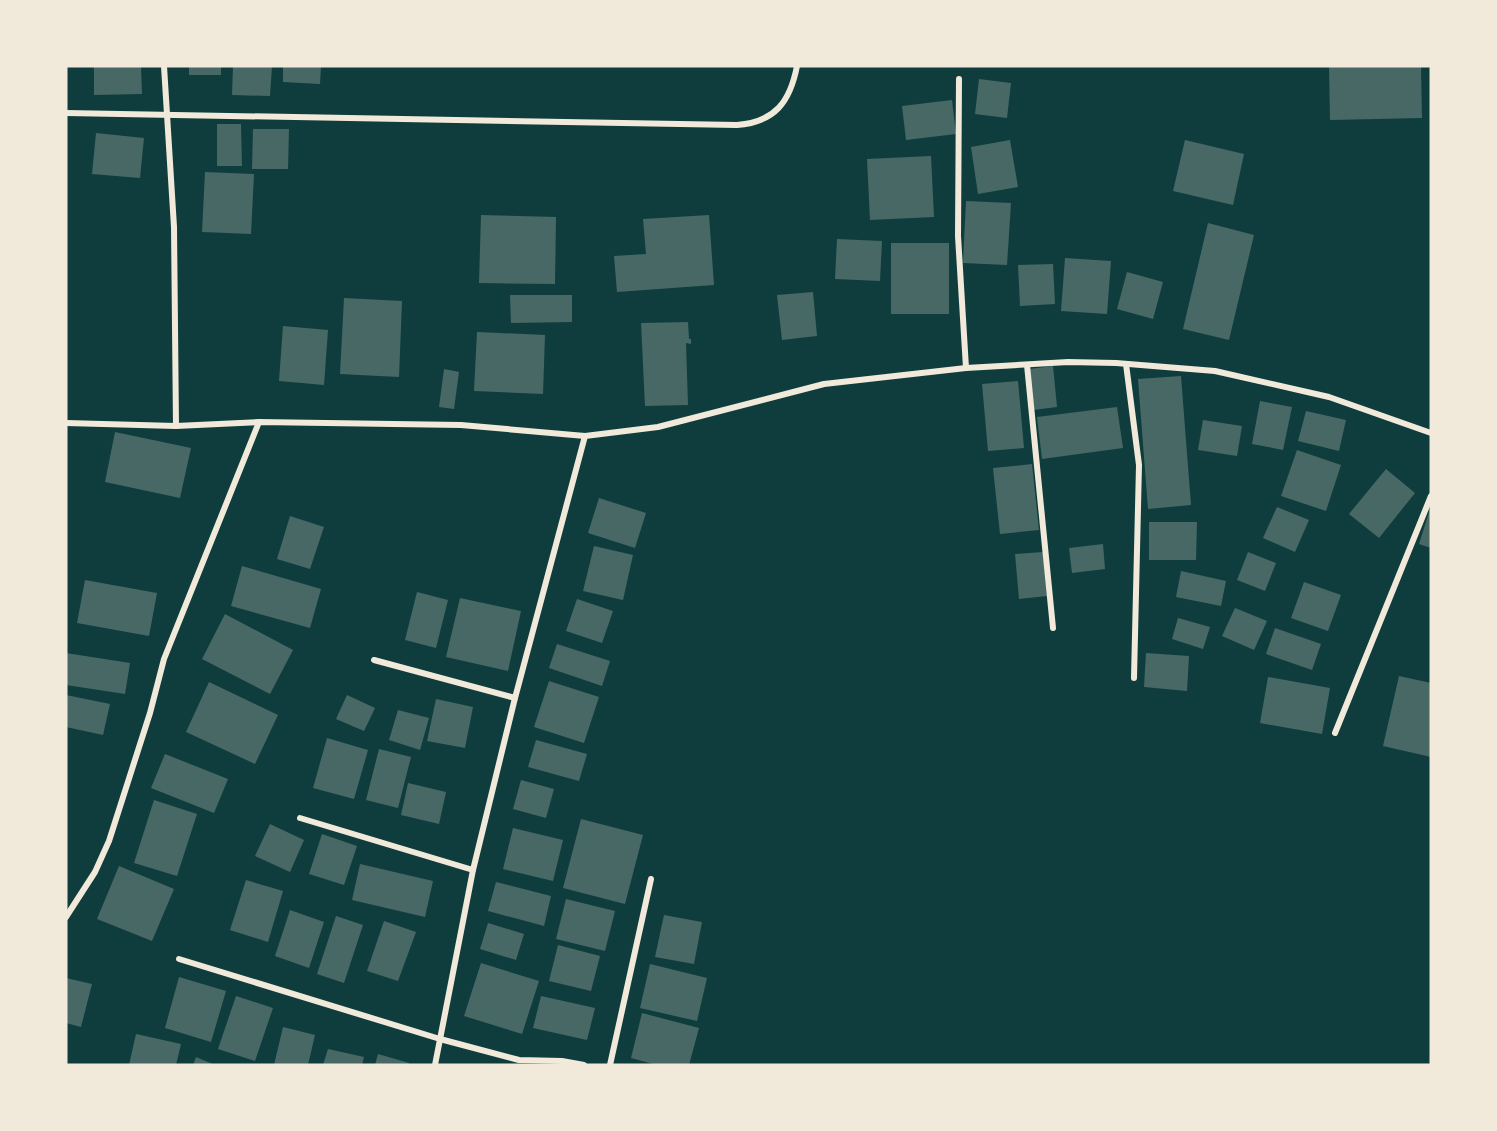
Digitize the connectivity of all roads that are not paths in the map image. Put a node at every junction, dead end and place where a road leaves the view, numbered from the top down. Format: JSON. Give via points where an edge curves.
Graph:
{"nodes":[{"id":1,"x":164,"y":66,"type":"edge"},
{"id":2,"x":797,"y":66,"type":"edge"},
{"id":3,"x":958,"y":79,"type":"dead end"},
{"id":4,"x":66,"y":113,"type":"edge"},
{"id":5,"x":165,"y":113,"type":"junction"},
{"id":6,"x":1027,"y":364,"type":"junction"},
{"id":7,"x":1126,"y":364,"type":"junction"},
{"id":8,"x":966,"y":368,"type":"junction"},
{"id":9,"x":259,"y":422,"type":"junction"},
{"id":10,"x":66,"y":423,"type":"edge"},
{"id":11,"x":176,"y":426,"type":"junction"},
{"id":12,"x":1431,"y":433,"type":"edge"},
{"id":13,"x":585,"y":436,"type":"junction"},
{"id":14,"x":1431,"y":496,"type":"edge"},
{"id":15,"x":1053,"y":628,"type":"dead end"},
{"id":16,"x":374,"y":660,"type":"dead end"},
{"id":17,"x":1134,"y":678,"type":"dead end"},
{"id":18,"x":515,"y":698,"type":"junction"},
{"id":19,"x":1335,"y":733,"type":"dead end"},
{"id":20,"x":300,"y":818,"type":"dead end"},
{"id":21,"x":473,"y":870,"type":"junction"},
{"id":22,"x":651,"y":879,"type":"dead end"},
{"id":23,"x":66,"y":917,"type":"edge"},
{"id":24,"x":178,"y":959,"type":"dead end"},
{"id":25,"x":440,"y":1039,"type":"junction"},
{"id":26,"x":435,"y":1065,"type":"edge"},
{"id":27,"x":584,"y":1065,"type":"edge"},
{"id":28,"x":610,"y":1065,"type":"edge"}],
"edges":[{"from":1,"to":5,"type":"street"},
{"from":2,"to":5,"type":"street","via":[[783,105],[769,116],[745,125]]},
{"from":3,"to":8,"type":"street","via":[[958,236]]},
{"from":4,"to":5,"type":"street"},
{"from":5,"to":11,"type":"street","via":[[174,227]]},
{"from":6,"to":7,"type":"street"},
{"from":6,"to":8,"type":"street"},
{"from":6,"to":15,"type":"street"},
{"from":7,"to":12,"type":"street","via":[[1227,374],[1329,397]]},
{"from":7,"to":17,"type":"street","via":[[1139,465]]},
{"from":8,"to":13,"type":"street","via":[[825,384],[658,427]]},
{"from":9,"to":11,"type":"street"},
{"from":9,"to":13,"type":"street","via":[[461,425]]},
{"from":9,"to":23,"type":"street","via":[[164,659],[109,841],[95,872]]},
{"from":10,"to":11,"type":"street"},
{"from":13,"to":18,"type":"street"},
{"from":14,"to":19,"type":"street"},
{"from":16,"to":18,"type":"street"},
{"from":18,"to":21,"type":"street"},
{"from":20,"to":21,"type":"street"},
{"from":21,"to":25,"type":"street"},
{"from":22,"to":28,"type":"street"},
{"from":24,"to":25,"type":"street"},
{"from":25,"to":26,"type":"street"},
{"from":25,"to":27,"type":"street","via":[[519,1060]]}]}
